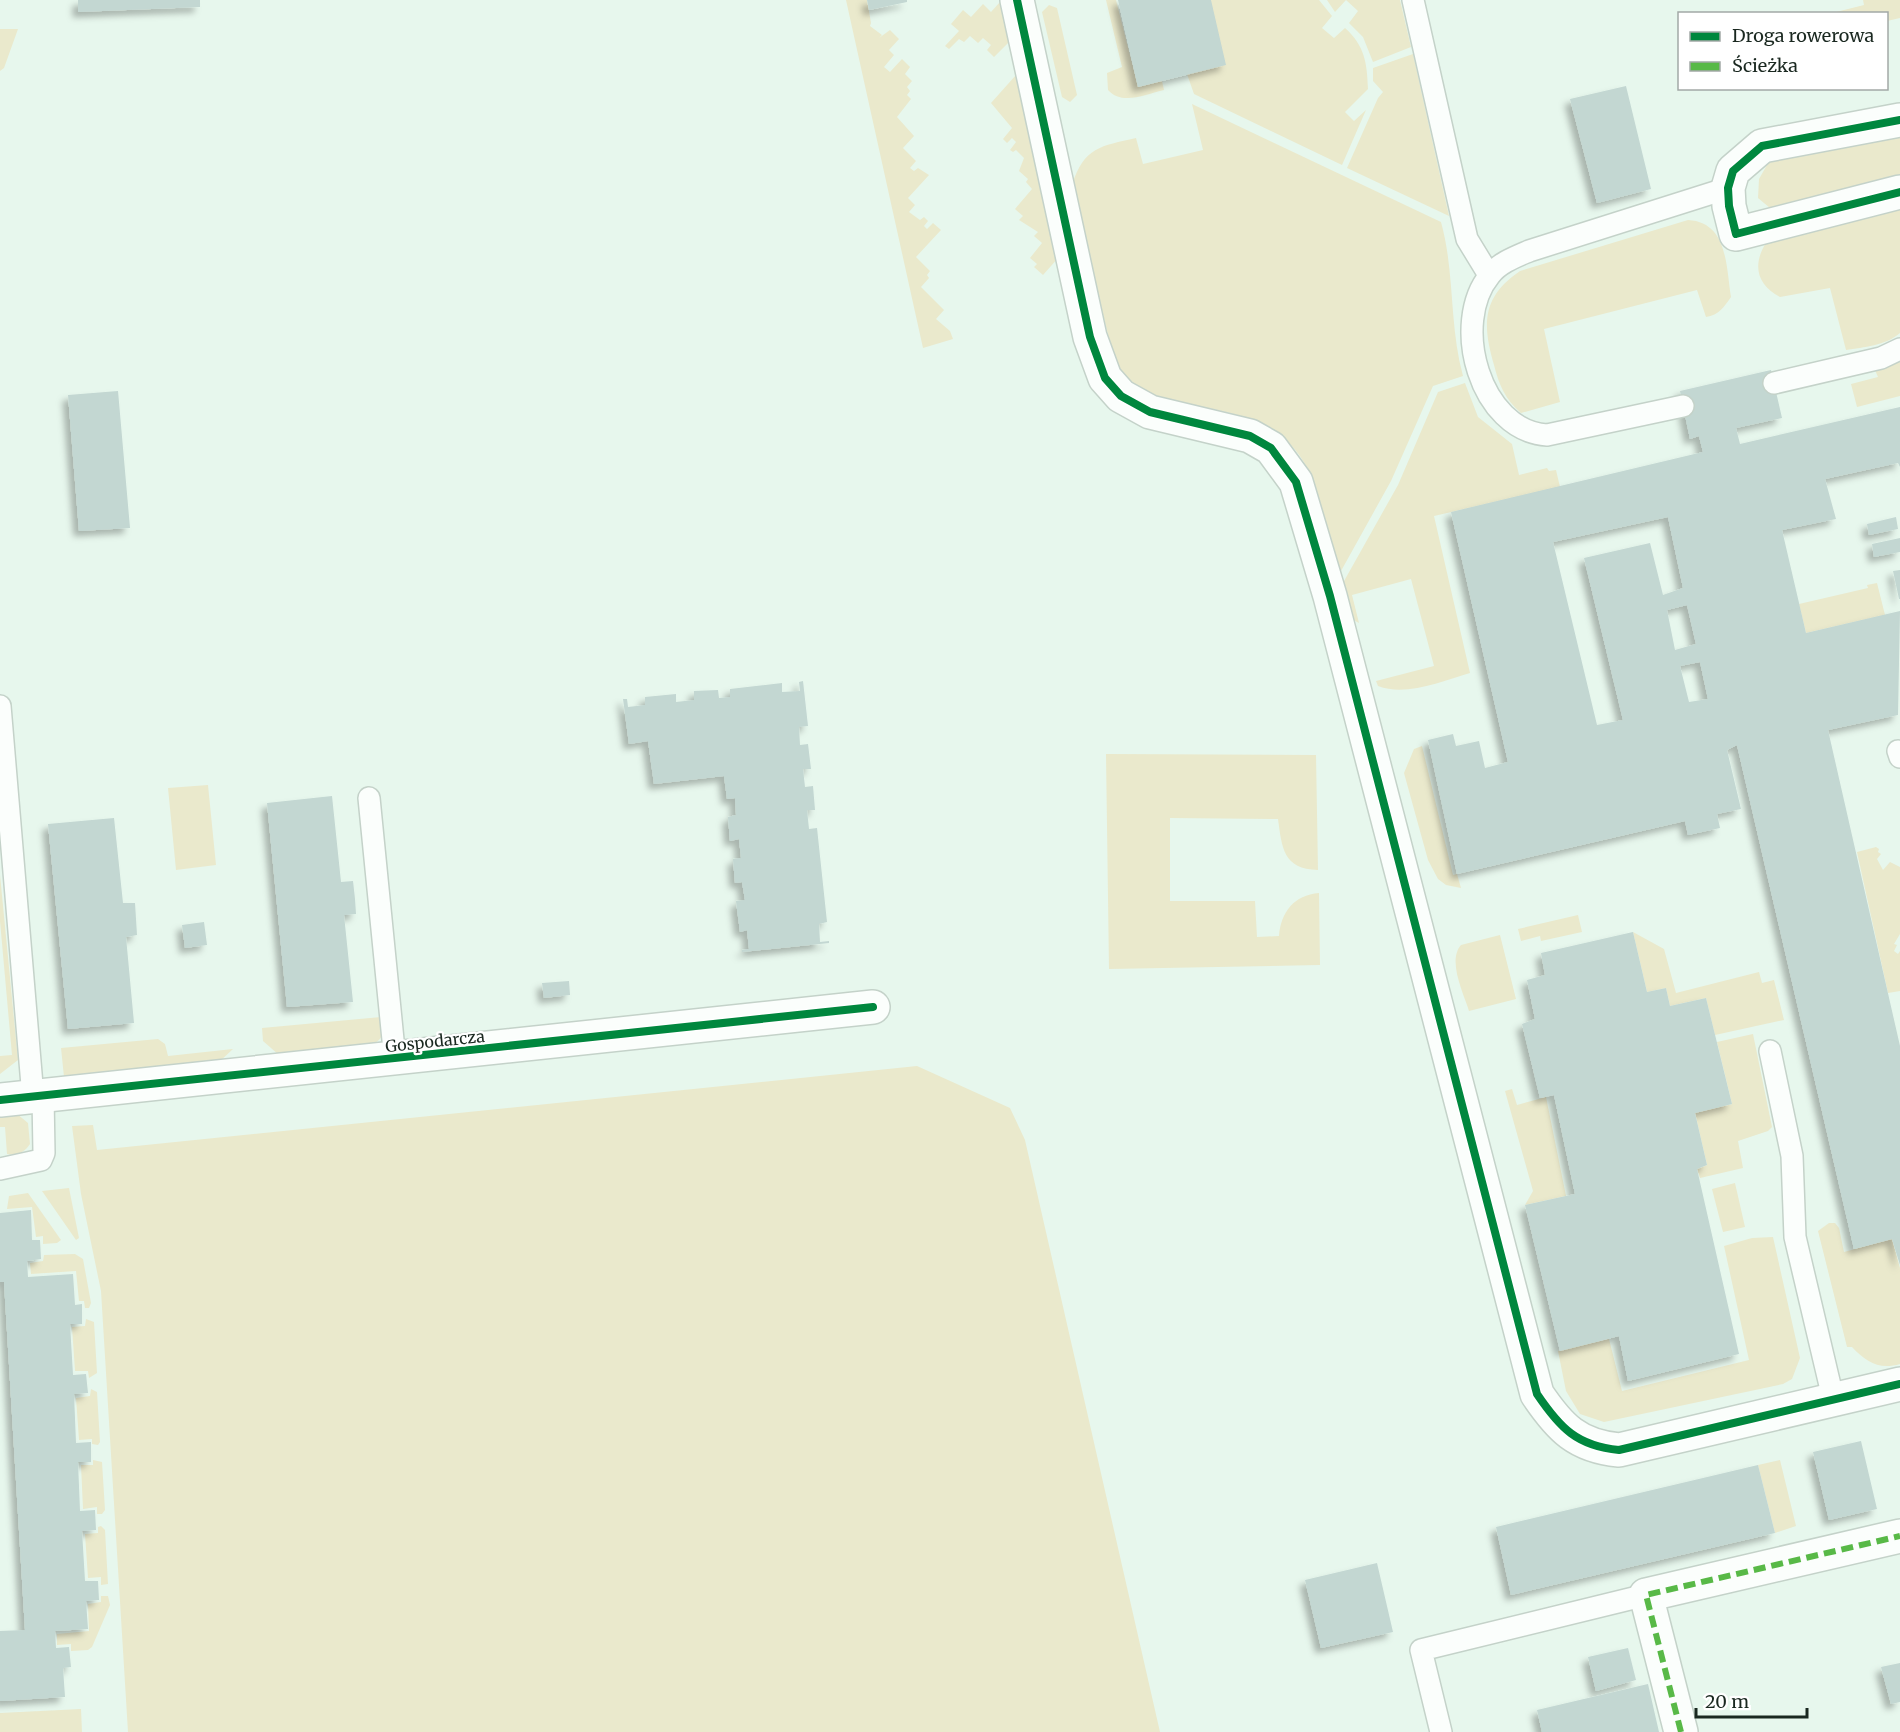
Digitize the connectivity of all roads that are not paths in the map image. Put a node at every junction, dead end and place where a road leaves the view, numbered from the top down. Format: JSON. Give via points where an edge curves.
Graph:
{"nodes":[{"id":1,"x":1017,"y":0,"type":"edge"},
{"id":2,"x":1413,"y":0,"type":"edge"},
{"id":3,"x":1900,"y":120,"type":"edge"},
{"id":4,"x":1728,"y":188,"type":"junction"},
{"id":5,"x":1900,"y":192,"type":"edge"},
{"id":6,"x":1489,"y":275,"type":"junction"},
{"id":7,"x":1900,"y":349,"type":"edge"},
{"id":8,"x":1773,"y":383,"type":"dead end"},
{"id":9,"x":1683,"y":406,"type":"dead end"},
{"id":10,"x":0,"y":706,"type":"edge"},
{"id":11,"x":369,"y":798,"type":"dead end"},
{"id":12,"x":873,"y":1007,"type":"dead end"},
{"id":13,"x":1770,"y":1051,"type":"dead end"},
{"id":14,"x":395,"y":1060,"type":"junction"},
{"id":15,"x":38,"y":1096,"type":"junction"},
{"id":16,"x":0,"y":1100,"type":"edge"},
{"id":17,"x":0,"y":1169,"type":"edge"},
{"id":18,"x":1900,"y":1384,"type":"edge"},
{"id":19,"x":1833,"y":1398,"type":"junction"},
{"id":20,"x":1900,"y":1536,"type":"edge"},
{"id":21,"x":1646,"y":1595,"type":"junction"},
{"id":22,"x":1442,"y":1732,"type":"edge"},
{"id":23,"x":1681,"y":1732,"type":"edge"}],
"edges":[{"from":1,"to":19,"type":"street","via":[[1090,337],[1106,378],[1121,396],[1150,412],[1250,436],[1271,448],[1296,482],[1330,596],[1538,1394],[1552,1416],[1570,1433],[1589,1446],[1618,1450]]},
{"from":2,"to":6,"type":"lane","via":[[1467,239]]},
{"from":3,"to":4,"type":"street","via":[[1762,146],[1733,171]]},
{"from":4,"to":5,"type":"street","via":[[1736,234]]},
{"from":4,"to":6,"type":"lane","via":[[1528,251]]},
{"from":6,"to":9,"type":"lane","via":[[1478,296],[1472,347],[1486,393],[1500,414],[1516,427],[1547,435]]},
{"from":7,"to":8,"type":"lane","via":[[1881,358]]},
{"from":10,"to":15,"type":"lane"},
{"from":11,"to":14,"type":"lane"},
{"from":12,"to":14,"type":"street","name":"Gospodarcza"},
{"from":13,"to":19,"type":"lane","via":[[1792,1156],[1795,1238]]},
{"from":14,"to":15,"type":"street","name":"Gospodarcza"},
{"from":15,"to":16,"type":"street","name":"Gospodarcza"},
{"from":15,"to":17,"type":"lane","via":[[44,1153],[41,1160]]},
{"from":18,"to":19,"type":"street"},
{"from":20,"to":21,"type":"street"},
{"from":21,"to":22,"type":"lane","via":[[1421,1650]]},
{"from":21,"to":23,"type":"street"}]}
